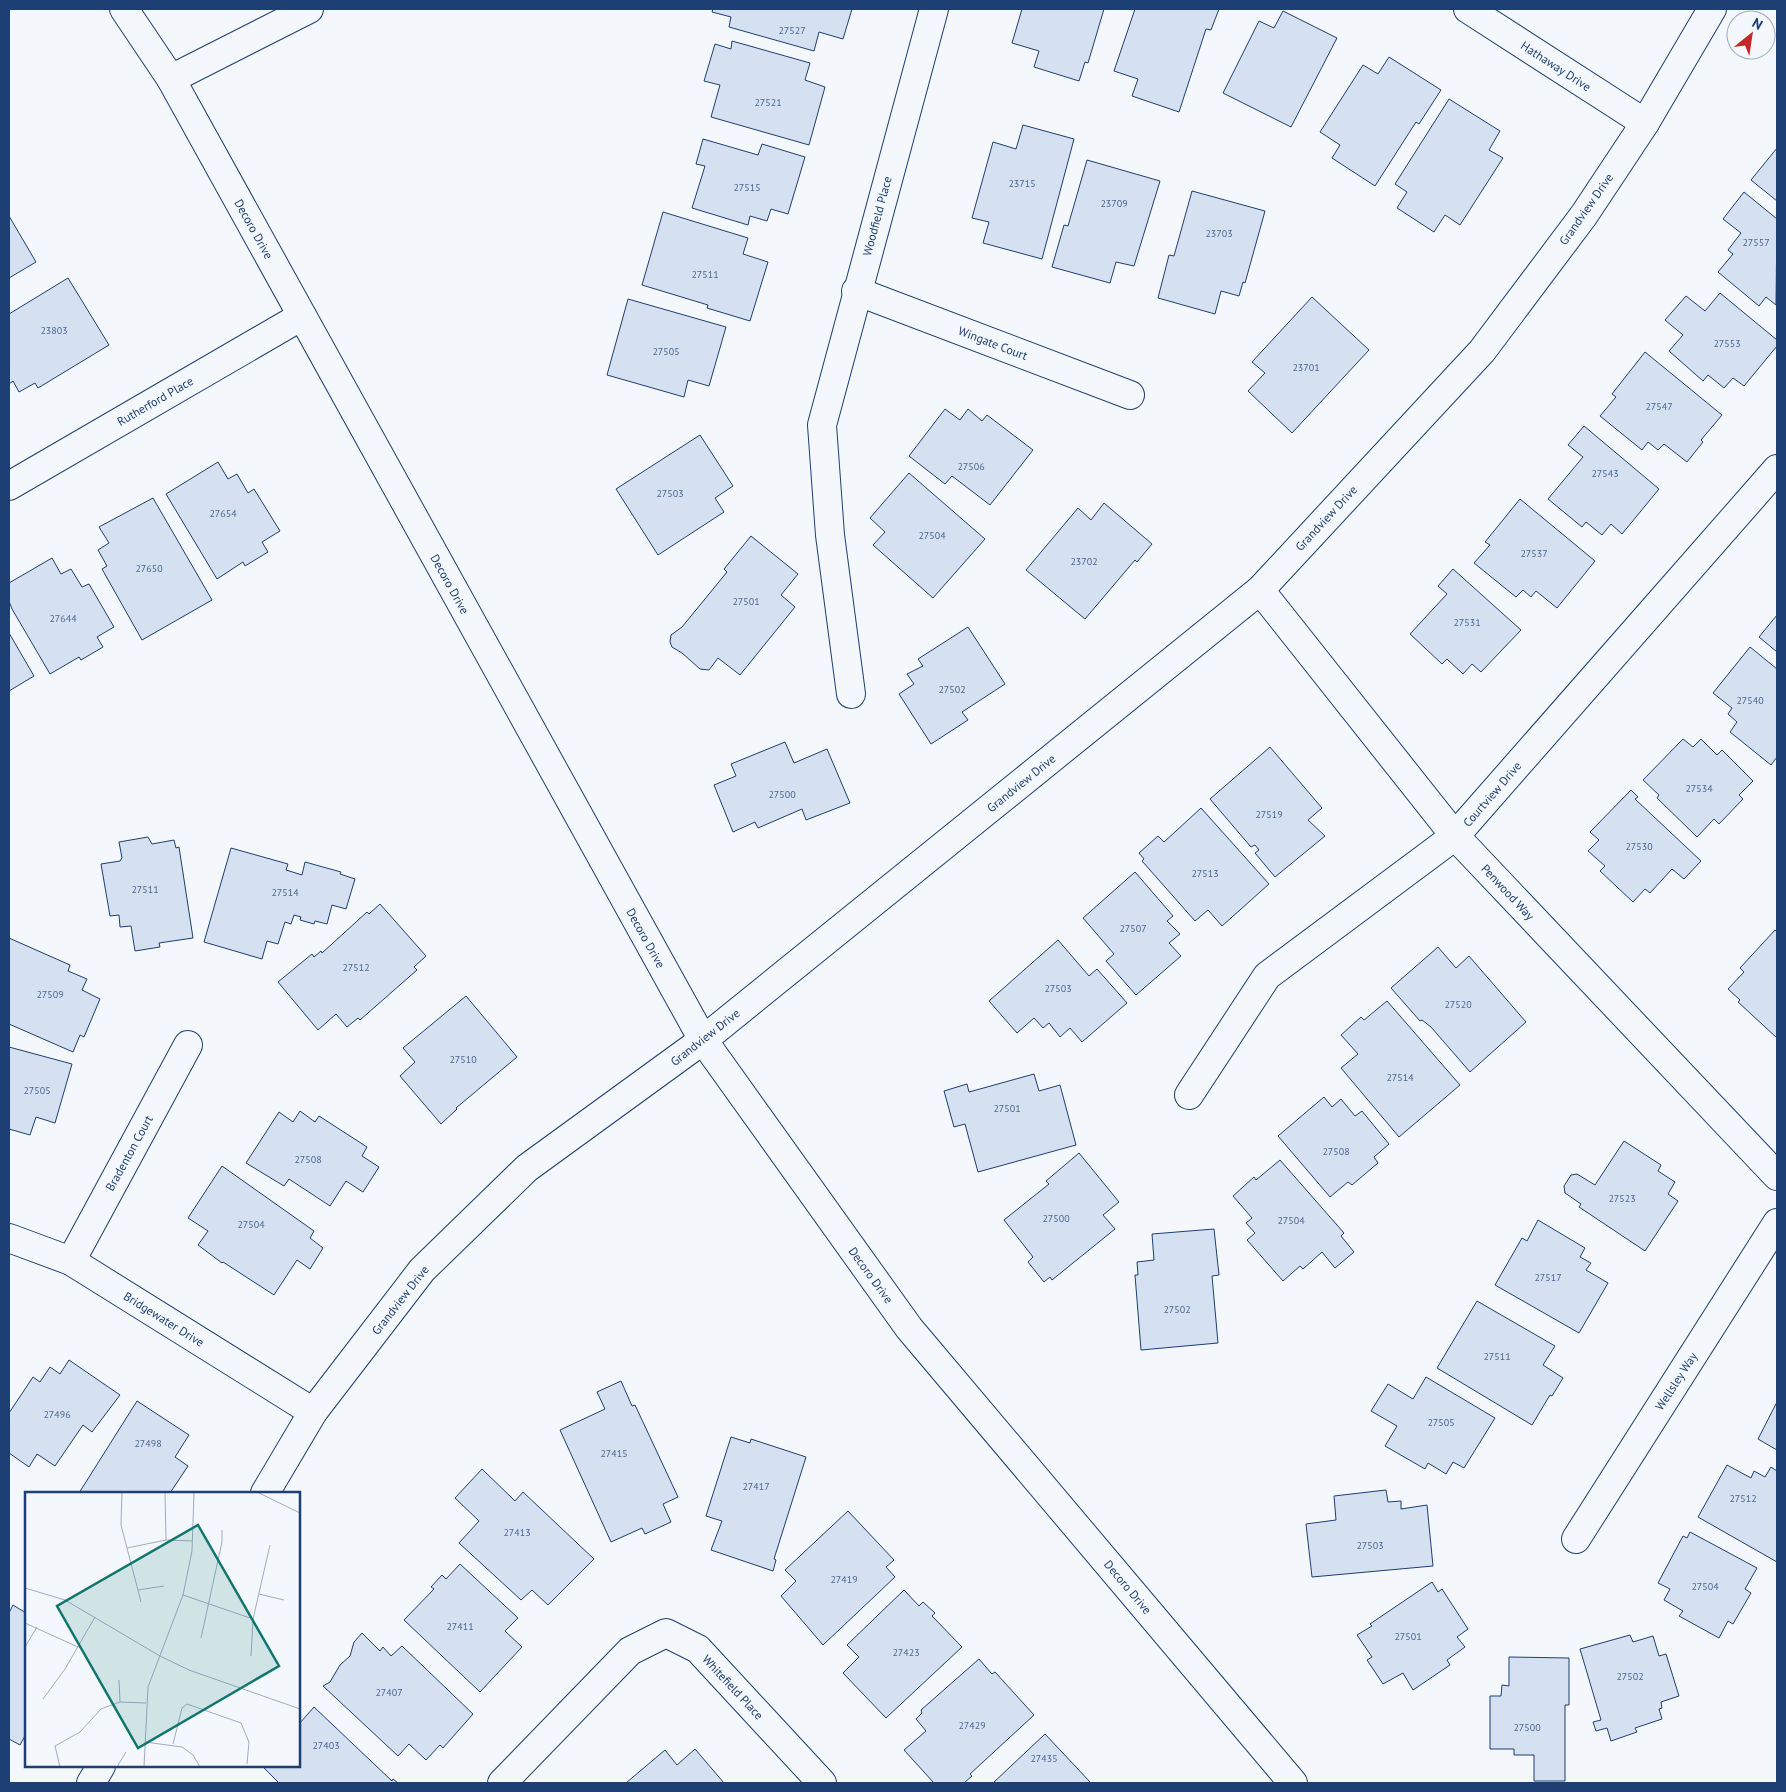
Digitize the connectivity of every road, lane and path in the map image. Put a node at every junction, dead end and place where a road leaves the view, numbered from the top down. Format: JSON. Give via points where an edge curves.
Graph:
{"nodes":[{"id":1,"x":124,"y":9,"type":"edge"},
{"id":2,"x":309,"y":9,"type":"edge"},
{"id":3,"x":934,"y":9,"type":"edge"},
{"id":4,"x":1468,"y":9,"type":"edge"},
{"id":5,"x":1712,"y":9,"type":"edge"},
{"id":6,"x":171,"y":79,"type":"junction"},
{"id":7,"x":1645,"y":123,"type":"junction"},
{"id":8,"x":856,"y":291,"type":"junction"},
{"id":9,"x":302,"y":316,"type":"junction"},
{"id":10,"x":1130,"y":395,"type":"dead end"},
{"id":11,"x":1777,"y":469,"type":"edge"},
{"id":12,"x":9,"y":486,"type":"edge"},
{"id":13,"x":1260,"y":590,"type":"junction"},
{"id":14,"x":851,"y":694,"type":"dead end"},
{"id":15,"x":1455,"y":836,"type":"junction"},
{"id":16,"x":703,"y":1040,"type":"junction"},
{"id":17,"x":188,"y":1045,"type":"dead end"},
{"id":18,"x":1189,"y":1095,"type":"dead end"},
{"id":19,"x":1777,"y":1176,"type":"edge"},
{"id":20,"x":1777,"y":1223,"type":"edge"},
{"id":21,"x":9,"y":1238,"type":"edge"},
{"id":22,"x":71,"y":1261,"type":"junction"},
{"id":23,"x":314,"y":1412,"type":"junction"},
{"id":24,"x":265,"y":1492,"type":"edge"},
{"id":25,"x":1576,"y":1539,"type":"dead end"},
{"id":26,"x":502,"y":1783,"type":"edge"},
{"id":27,"x":822,"y":1783,"type":"edge"},
{"id":28,"x":1292,"y":1783,"type":"edge"}],
"edges":[{"from":1,"to":6,"type":"street","name":"Decoro Drive"},
{"from":2,"to":6,"type":"street"},
{"from":3,"to":8,"type":"street","name":"Woodfield Place"},
{"from":4,"to":7,"type":"street","name":"Hathaway Drive"},
{"from":5,"to":7,"type":"street","name":"Grandview Drive"},
{"from":6,"to":9,"type":"street","name":"Decoro Drive"},
{"from":7,"to":13,"type":"street","name":"Grandview Drive","via":[[1584,215],[1482,351]]},
{"from":8,"to":10,"type":"street","name":"Wingate Court"},
{"from":8,"to":14,"type":"street","name":"Woodfield Place","via":[[822,425],[830,535]]},
{"from":9,"to":12,"type":"street","name":"Rutherford Place"},
{"from":9,"to":16,"type":"street","name":"Decoro Drive"},
{"from":11,"to":15,"type":"street","name":"Courtview Drive"},
{"from":13,"to":15,"type":"street","name":"Penwood Way"},
{"from":13,"to":16,"type":"street","name":"Grandview Drive"},
{"from":15,"to":18,"type":"street","name":"Courtview Drive","via":[[1267,976]]},
{"from":15,"to":19,"type":"street","name":"Penwood Way"},
{"from":16,"to":23,"type":"street","name":"Grandview Drive","via":[[527,1168],[422,1270]]},
{"from":16,"to":28,"type":"street","name":"Decoro Drive","via":[[909,1328]]},
{"from":17,"to":22,"type":"street","name":"Bradenton Court"},
{"from":20,"to":25,"type":"street","name":"Wellsley Way"},
{"from":21,"to":22,"type":"street","name":"Bridgewater Drive"},
{"from":22,"to":23,"type":"street","name":"Bridgewater Drive"},
{"from":23,"to":24,"type":"street","name":"Grandview Drive"},
{"from":26,"to":27,"type":"street","name":"Whitefield Place","via":[[630,1651],[666,1634],[698,1649]]}]}
